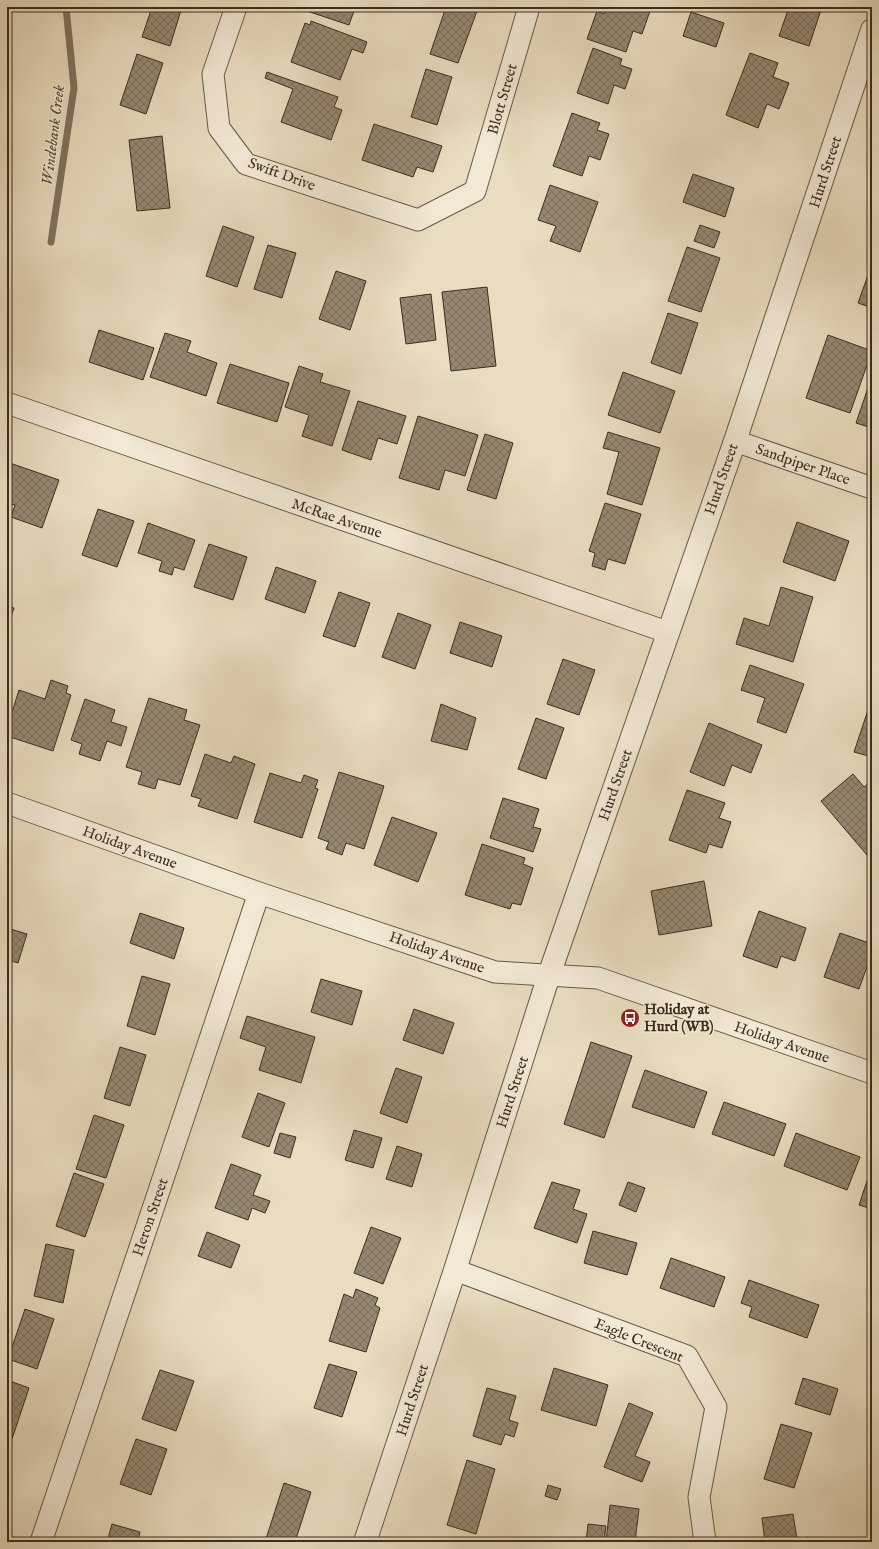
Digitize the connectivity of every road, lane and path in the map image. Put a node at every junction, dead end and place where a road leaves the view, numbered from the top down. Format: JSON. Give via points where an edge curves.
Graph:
{"nodes":[{"id":1,"x":236,"y":7,"type":"edge"},
{"id":2,"x":529,"y":7,"type":"edge"},
{"id":3,"x":872,"y":30,"type":"edge"},
{"id":4,"x":474,"y":191,"type":"joint"},
{"id":5,"x":7,"y":403,"type":"edge"},
{"id":6,"x":735,"y":441,"type":"junction"},
{"id":7,"x":872,"y":488,"type":"edge"},
{"id":8,"x":667,"y":632,"type":"junction"},
{"id":9,"x":7,"y":803,"type":"edge"},
{"id":10,"x":259,"y":892,"type":"junction"},
{"id":11,"x":549,"y":975,"type":"junction"},
{"id":12,"x":872,"y":1073,"type":"edge"},
{"id":13,"x":455,"y":1270,"type":"junction"},
{"id":14,"x":41,"y":1542,"type":"edge"},
{"id":15,"x":365,"y":1542,"type":"edge"},
{"id":16,"x":705,"y":1542,"type":"edge"}],
"edges":[{"from":1,"to":4,"type":"street","name":"Swift Drive","via":[[213,74],[219,128],[246,164],[418,220]]},
{"from":2,"to":4,"type":"street","name":"Blott Street"},
{"from":3,"to":6,"type":"street","name":"Hurd Street"},
{"from":5,"to":8,"type":"street","name":"McRae Avenue"},
{"from":6,"to":7,"type":"street","name":"Sandpiper Place"},
{"from":6,"to":8,"type":"street","name":"Hurd Street"},
{"from":8,"to":11,"type":"street","name":"Hurd Street"},
{"from":9,"to":10,"type":"street","name":"Holiday Avenue"},
{"from":10,"to":11,"type":"street","name":"Holiday Avenue","via":[[495,972]]},
{"from":10,"to":14,"type":"street","name":"Heron Street"},
{"from":11,"to":12,"type":"street","name":"Holiday Avenue","via":[[598,978]]},
{"from":11,"to":13,"type":"street","name":"Hurd Street"},
{"from":13,"to":15,"type":"street","name":"Hurd Street"},
{"from":13,"to":16,"type":"street","name":"Eagle Crescent","via":[[687,1356],[716,1407],[699,1497]]}]}
